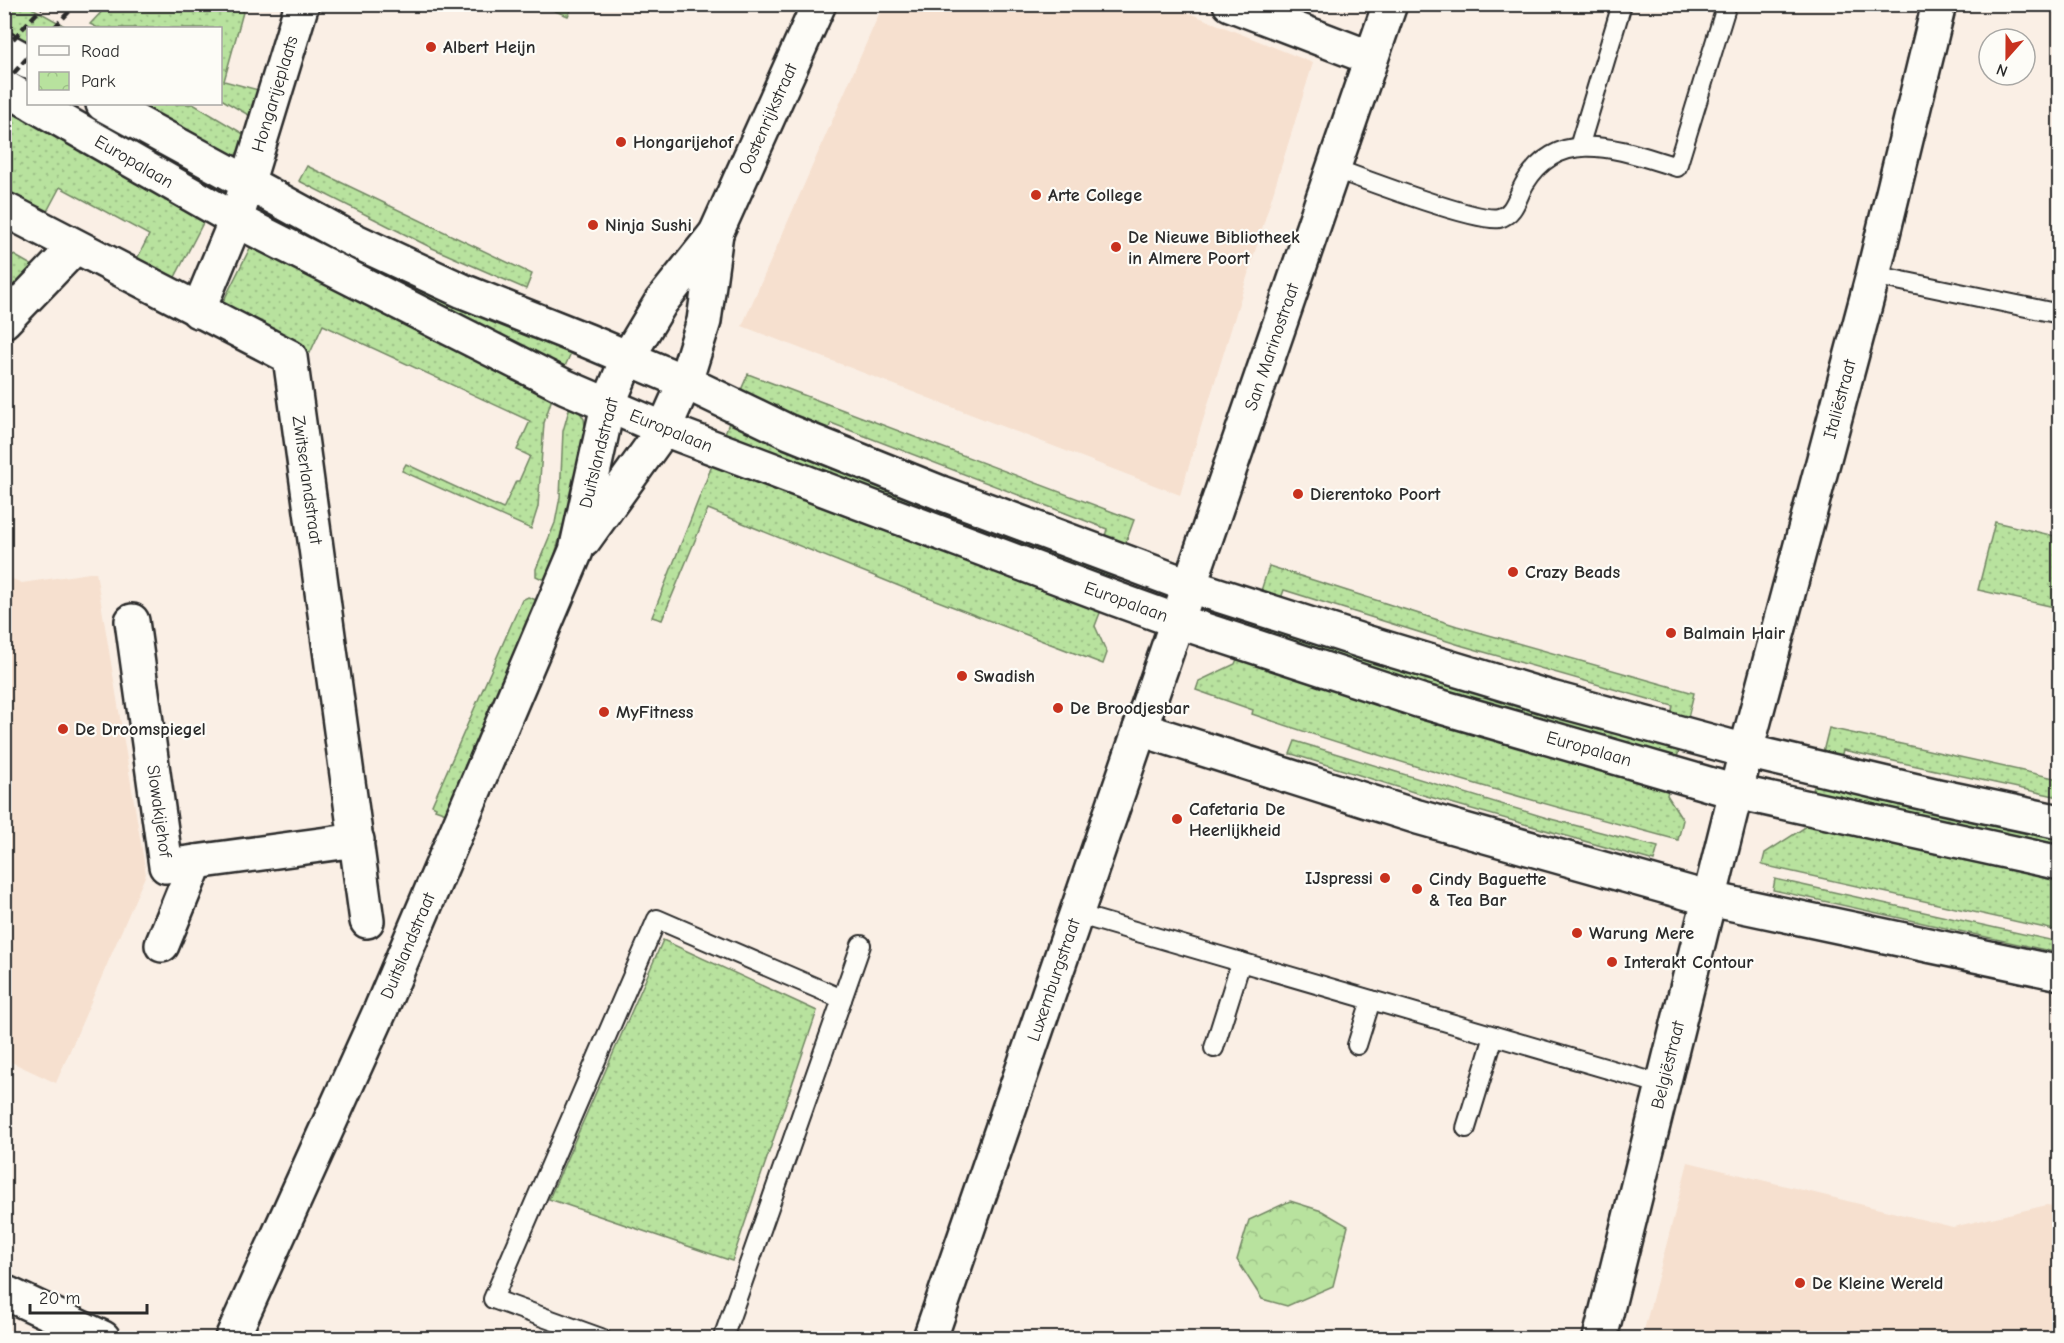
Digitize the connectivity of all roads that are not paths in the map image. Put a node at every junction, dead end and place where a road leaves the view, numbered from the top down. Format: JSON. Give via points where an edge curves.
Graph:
{"nodes":[{"id":1,"x":302,"y":4,"type":"edge"},
{"id":2,"x":819,"y":4,"type":"edge"},
{"id":3,"x":1230,"y":4,"type":"edge"},
{"id":4,"x":1390,"y":4,"type":"edge"},
{"id":5,"x":1622,"y":4,"type":"edge"},
{"id":6,"x":1726,"y":4,"type":"edge"},
{"id":7,"x":1939,"y":4,"type":"edge"},
{"id":8,"x":4,"y":49,"type":"edge"},
{"id":9,"x":1371,"y":58,"type":"junction"},
{"id":10,"x":27,"y":61,"type":"edge"},
{"id":11,"x":4,"y":87,"type":"edge"},
{"id":12,"x":27,"y":100,"type":"edge"},
{"id":13,"x":35,"y":105,"type":"edge"},
{"id":14,"x":105,"y":105,"type":"edge"},
{"id":15,"x":1579,"y":147,"type":"junction"},
{"id":16,"x":1333,"y":168,"type":"junction"},
{"id":17,"x":248,"y":184,"type":"junction"},
{"id":18,"x":6,"y":210,"type":"edge"},
{"id":19,"x":236,"y":220,"type":"junction"},
{"id":20,"x":716,"y":233,"type":"junction"},
{"id":21,"x":75,"y":247,"type":"junction"},
{"id":22,"x":1873,"y":275,"type":"junction"},
{"id":23,"x":198,"y":311,"type":"junction"},
{"id":24,"x":2060,"y":314,"type":"edge"},
{"id":25,"x":4,"y":321,"type":"edge"},
{"id":26,"x":628,"y":357,"type":"junction"},
{"id":27,"x":685,"y":382,"type":"junction"},
{"id":28,"x":608,"y":405,"type":"junction"},
{"id":29,"x":664,"y":429,"type":"junction"},
{"id":30,"x":576,"y":551,"type":"junction"},
{"id":31,"x":1190,"y":585,"type":"junction"},
{"id":32,"x":132,"y":621,"type":"dead end"},
{"id":33,"x":1177,"y":621,"type":"junction"},
{"id":34,"x":1140,"y":729,"type":"junction"},
{"id":35,"x":1746,"y":751,"type":"junction"},
{"id":36,"x":1736,"y":792,"type":"junction"},
{"id":37,"x":2060,"y":822,"type":"edge"},
{"id":38,"x":357,"y":840,"type":"junction"},
{"id":39,"x":196,"y":862,"type":"junction"},
{"id":40,"x":2060,"y":863,"type":"edge"},
{"id":41,"x":1710,"y":899,"type":"junction"},
{"id":42,"x":1076,"y":914,"type":"junction"},
{"id":43,"x":367,"y":921,"type":"dead end"},
{"id":44,"x":162,"y":945,"type":"dead end"},
{"id":45,"x":861,"y":945,"type":"dead end"},
{"id":46,"x":1241,"y":962,"type":"junction"},
{"id":47,"x":2060,"y":973,"type":"edge"},
{"id":48,"x":842,"y":999,"type":"junction"},
{"id":49,"x":1371,"y":1000,"type":"junction"},
{"id":50,"x":1494,"y":1036,"type":"junction"},
{"id":51,"x":1357,"y":1045,"type":"dead end"},
{"id":52,"x":1214,"y":1048,"type":"dead end"},
{"id":53,"x":1663,"y":1085,"type":"junction"},
{"id":54,"x":1466,"y":1128,"type":"dead end"},
{"id":55,"x":4,"y":1292,"type":"edge"},
{"id":56,"x":103,"y":1338,"type":"edge"},
{"id":57,"x":232,"y":1338,"type":"edge"},
{"id":58,"x":601,"y":1338,"type":"edge"},
{"id":59,"x":723,"y":1338,"type":"edge"},
{"id":60,"x":930,"y":1338,"type":"edge"},
{"id":61,"x":1600,"y":1338,"type":"edge"}],
"edges":[{"from":1,"to":17,"type":"street","name":"Hongarijeplaats"},
{"from":2,"to":20,"type":"street","name":"Oostenrijkstraat"},
{"from":3,"to":9,"type":"street"},
{"from":4,"to":9,"type":"street","name":"San Marinostraat"},
{"from":5,"to":15,"type":"lane"},
{"from":6,"to":15,"type":"lane","via":[[1677,167],[1606,146]]},
{"from":7,"to":22,"type":"street","name":"Italiëstraat"},
{"from":8,"to":10,"type":"street"},
{"from":9,"to":16,"type":"street","name":"San Marinostraat"},
{"from":11,"to":12,"type":"street"},
{"from":13,"to":19,"type":"street","name":"Europalaan"},
{"from":14,"to":17,"type":"street","name":"Europalaan"},
{"from":15,"to":16,"type":"lane","via":[[1561,151],[1542,163],[1507,215],[1491,219]]},
{"from":16,"to":31,"type":"street","name":"San Marinostraat"},
{"from":17,"to":19,"type":"street"},
{"from":17,"to":26,"type":"street","name":"Europalaan","via":[[349,238],[463,291]]},
{"from":18,"to":21,"type":"street","name":"Zwitserlandstraat"},
{"from":19,"to":23,"type":"street"},
{"from":19,"to":28,"type":"street","name":"Europalaan"},
{"from":20,"to":26,"type":"street","name":"Oostenrijkstraat","via":[[661,302]]},
{"from":20,"to":27,"type":"street","name":"Oostenrijkstraat","via":[[704,321]]},
{"from":21,"to":23,"type":"street","name":"Zwitserlandstraat"},
{"from":21,"to":25,"type":"street"},
{"from":22,"to":24,"type":"lane"},
{"from":22,"to":35,"type":"street","name":"Italiëstraat"},
{"from":23,"to":38,"type":"street","name":"Zwitserlandstraat","via":[[290,357]]},
{"from":26,"to":27,"type":"street","name":"Europalaan"},
{"from":26,"to":28,"type":"street","name":"Duitslandstraat"},
{"from":27,"to":29,"type":"street","name":"Duitslandstraat"},
{"from":27,"to":31,"type":"street","name":"Europalaan","via":[[789,432]]},
{"from":28,"to":29,"type":"street","name":"Europalaan"},
{"from":28,"to":30,"type":"street","name":"Duitslandstraat"},
{"from":29,"to":30,"type":"street","name":"Duitslandstraat"},
{"from":29,"to":33,"type":"street","name":"Europalaan"},
{"from":30,"to":57,"type":"street","name":"Duitslandstraat","via":[[381,1009]]},
{"from":31,"to":33,"type":"street","name":"San Marinostraat"},
{"from":31,"to":35,"type":"street","name":"Europalaan","via":[[1551,698]]},
{"from":32,"to":39,"type":"street","name":"Slowakijehof","via":[[166,866]]},
{"from":33,"to":34,"type":"street","name":"Luxemburgstraat"},
{"from":33,"to":36,"type":"street","name":"Europalaan","via":[[1421,701]]},
{"from":34,"to":41,"type":"street","via":[[1418,817]]},
{"from":34,"to":42,"type":"street","name":"Luxemburgstraat"},
{"from":35,"to":36,"type":"street","name":"Italiëstraat"},
{"from":35,"to":37,"type":"street","name":"Europalaan"},
{"from":36,"to":40,"type":"street","name":"Europalaan"},
{"from":36,"to":41,"type":"street","name":"Belgiëstraat"},
{"from":38,"to":39,"type":"street","name":"Slowakijehof"},
{"from":38,"to":43,"type":"street","name":"Zwitserlandstraat"},
{"from":39,"to":44,"type":"street","name":"Slowakijehof"},
{"from":41,"to":47,"type":"street"},
{"from":41,"to":53,"type":"street","name":"Belgiëstraat"},
{"from":42,"to":46,"type":"lane"},
{"from":42,"to":60,"type":"street","name":"Luxemburgstraat"},
{"from":45,"to":48,"type":"lane"},
{"from":46,"to":49,"type":"lane"},
{"from":46,"to":52,"type":"lane"},
{"from":48,"to":58,"type":"lane","via":[[657,919],[493,1299]]},
{"from":48,"to":59,"type":"lane"},
{"from":49,"to":50,"type":"lane"},
{"from":49,"to":51,"type":"lane"},
{"from":50,"to":53,"type":"lane"},
{"from":50,"to":54,"type":"lane"},
{"from":53,"to":61,"type":"street","name":"Belgiëstraat"},
{"from":55,"to":56,"type":"street"}]}
